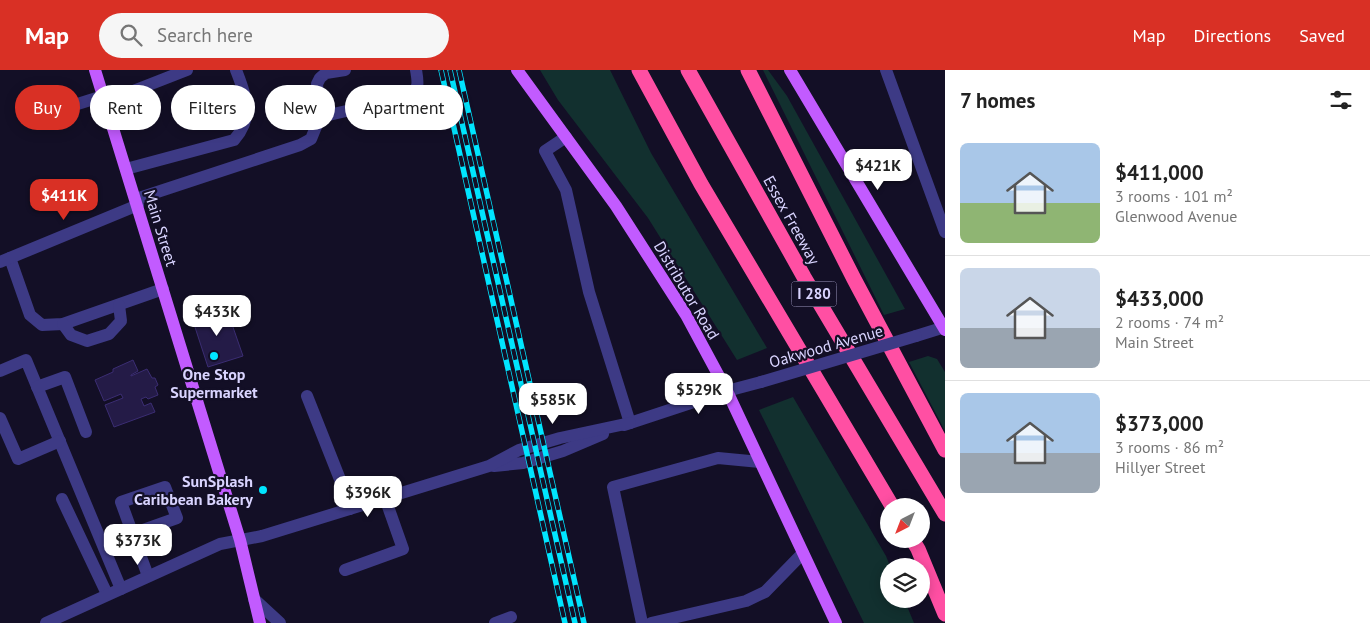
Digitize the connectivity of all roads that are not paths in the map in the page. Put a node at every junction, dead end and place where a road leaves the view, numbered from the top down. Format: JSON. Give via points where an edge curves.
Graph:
{"nodes":[{"id":1,"x":95,"y":70,"type":"edge"},
{"id":2,"x":188,"y":70,"type":"edge"},
{"id":3,"x":236,"y":70,"type":"edge"},
{"id":4,"x":346,"y":70,"type":"edge"},
{"id":5,"x":416,"y":70,"type":"edge"},
{"id":6,"x":517,"y":70,"type":"edge"},
{"id":7,"x":638,"y":70,"type":"edge"},
{"id":8,"x":688,"y":70,"type":"edge"},
{"id":9,"x":748,"y":70,"type":"edge"},
{"id":10,"x":790,"y":70,"type":"edge"},
{"id":11,"x":886,"y":70,"type":"edge"},
{"id":12,"x":100,"y":85,"type":"edge"},
{"id":13,"x":145,"y":85,"type":"edge"},
{"id":14,"x":317,"y":85,"type":"edge"},
{"id":15,"x":335,"y":114,"type":"edge"},
{"id":16,"x":114,"y":130,"type":"edge"},
{"id":17,"x":314,"y":130,"type":"edge"},
{"id":18,"x":566,"y":137,"type":"junction"},
{"id":19,"x":126,"y":169,"type":"junction"},
{"id":20,"x":137,"y":202,"type":"junction"},
{"id":21,"x":945,"y":232,"type":"edge"},
{"id":22,"x":5,"y":260,"type":"edge"},
{"id":23,"x":163,"y":289,"type":"junction"},
{"id":24,"x":119,"y":304,"type":"junction"},
{"id":25,"x":63,"y":324,"type":"junction"},
{"id":26,"x":944,"y":328,"type":"edge"},
{"id":27,"x":0,"y":371,"type":"edge"},
{"id":28,"x":37,"y":387,"type":"junction"},
{"id":29,"x":727,"y":391,"type":"junction"},
{"id":30,"x":307,"y":396,"type":"dead end"},
{"id":31,"x":0,"y":418,"type":"edge"},
{"id":32,"x":630,"y":423,"type":"junction"},
{"id":33,"x":86,"y":432,"type":"dead end"},
{"id":34,"x":60,"y":441,"type":"junction"},
{"id":35,"x":945,"y":450,"type":"edge"},
{"id":36,"x":760,"y":462,"type":"junction"},
{"id":37,"x":385,"y":498,"type":"junction"},
{"id":38,"x":887,"y":498,"type":"edge"},
{"id":39,"x":62,"y":499,"type":"dead end"},
{"id":40,"x":350,"y":509,"type":"junction"},
{"id":41,"x":945,"y":514,"type":"edge"},
{"id":42,"x":132,"y":534,"type":"junction"},
{"id":43,"x":240,"y":540,"type":"junction"},
{"id":44,"x":917,"y":548,"type":"edge"},
{"id":45,"x":803,"y":553,"type":"junction"},
{"id":46,"x":345,"y":570,"type":"dead end"},
{"id":47,"x":148,"y":576,"type":"junction"},
{"id":48,"x":120,"y":588,"type":"junction"},
{"id":49,"x":107,"y":594,"type":"junction"},
{"id":50,"x":254,"y":599,"type":"junction"},
{"id":51,"x":945,"y":614,"type":"edge"},
{"id":52,"x":511,"y":617,"type":"dead end"},
{"id":53,"x":46,"y":623,"type":"edge"},
{"id":54,"x":260,"y":623,"type":"edge"},
{"id":55,"x":280,"y":623,"type":"edge"},
{"id":56,"x":495,"y":623,"type":"edge"},
{"id":57,"x":642,"y":623,"type":"edge"},
{"id":58,"x":651,"y":623,"type":"edge"},
{"id":59,"x":836,"y":623,"type":"edge"}],
"edges":[{"from":1,"to":12,"type":"main road","name":"Main Street"},
{"from":2,"to":13,"type":"street"},
{"from":3,"to":19,"type":"street","via":[[245,92],[247,110],[244,129],[234,140]]},
{"from":4,"to":14,"type":"street","via":[[326,73]]},
{"from":5,"to":15,"type":"street","via":[[418,85],[412,96]]},
{"from":6,"to":18,"type":"main road","name":"Distributor Road"},
{"from":7,"to":38,"type":"highway","number":"I 280","via":[[701,184]]},
{"from":8,"to":41,"type":"highway","name":"Essex Freeway","number":"I 280","via":[[804,277]]},
{"from":9,"to":35,"type":"highway"},
{"from":10,"to":26,"type":"main road"},
{"from":11,"to":21,"type":"street"},
{"from":16,"to":19,"type":"main road","name":"Main Street"},
{"from":17,"to":20,"type":"street","via":[[311,138],[300,145]]},
{"from":18,"to":29,"type":"main road","name":"Distributor Road","via":[[616,206],[686,316]]},
{"from":18,"to":32,"type":"street","via":[[545,151],[566,190],[594,313]]},
{"from":19,"to":20,"type":"main road","name":"Main Street"},
{"from":20,"to":22,"type":"street"},
{"from":20,"to":23,"type":"main road","name":"Main Street"},
{"from":22,"to":25,"type":"street","via":[[30,315],[42,325]]},
{"from":23,"to":24,"type":"street"},
{"from":23,"to":43,"type":"main road","name":"Main Street"},
{"from":24,"to":25,"type":"street"},
{"from":24,"to":25,"type":"street","via":[[121,321],[109,334],[87,341],[71,335]]},
{"from":26,"to":29,"type":"street","name":"Oakwood Avenue","bridge":true},
{"from":27,"to":28,"type":"street","via":[[26,360]]},
{"from":28,"to":33,"type":"street","via":[[65,378]]},
{"from":28,"to":34,"type":"street"},
{"from":29,"to":32,"type":"street","name":"Oakwood Avenue"},
{"from":29,"to":36,"type":"main road","name":"Distributor Road"},
{"from":30,"to":40,"type":"street"},
{"from":31,"to":34,"type":"street","via":[[18,459]]},
{"from":32,"to":37,"type":"street","name":"Oakwood Avenue","via":[[523,463],[489,466]]},
{"from":34,"to":48,"type":"street"},
{"from":36,"to":45,"type":"main road","name":"Distributor Road"},
{"from":36,"to":57,"type":"street","via":[[718,458],[613,487]]},
{"from":37,"to":40,"type":"street","name":"Oakwood Avenue"},
{"from":37,"to":46,"type":"street","via":[[403,549]]},
{"from":39,"to":49,"type":"street"},
{"from":40,"to":43,"type":"street","name":"Oakwood Avenue"},
{"from":42,"to":42,"type":"street","via":[[121,502],[165,487],[177,518]]},
{"from":42,"to":47,"type":"street"},
{"from":43,"to":47,"type":"street","name":"Oakwood Avenue","via":[[220,544]]},
{"from":43,"to":50,"type":"main road","name":"Main Street"},
{"from":44,"to":51,"type":"highway"},
{"from":45,"to":58,"type":"street","via":[[765,592],[746,602]]},
{"from":45,"to":59,"type":"main road","name":"Distributor Road"},
{"from":47,"to":48,"type":"street","name":"Oakwood Avenue"},
{"from":48,"to":49,"type":"street","name":"Oakwood Avenue"},
{"from":49,"to":53,"type":"street","name":"Oakwood Avenue"},
{"from":50,"to":54,"type":"main road","name":"Main Street"},
{"from":50,"to":55,"type":"street"},
{"from":52,"to":56,"type":"street"}]}
